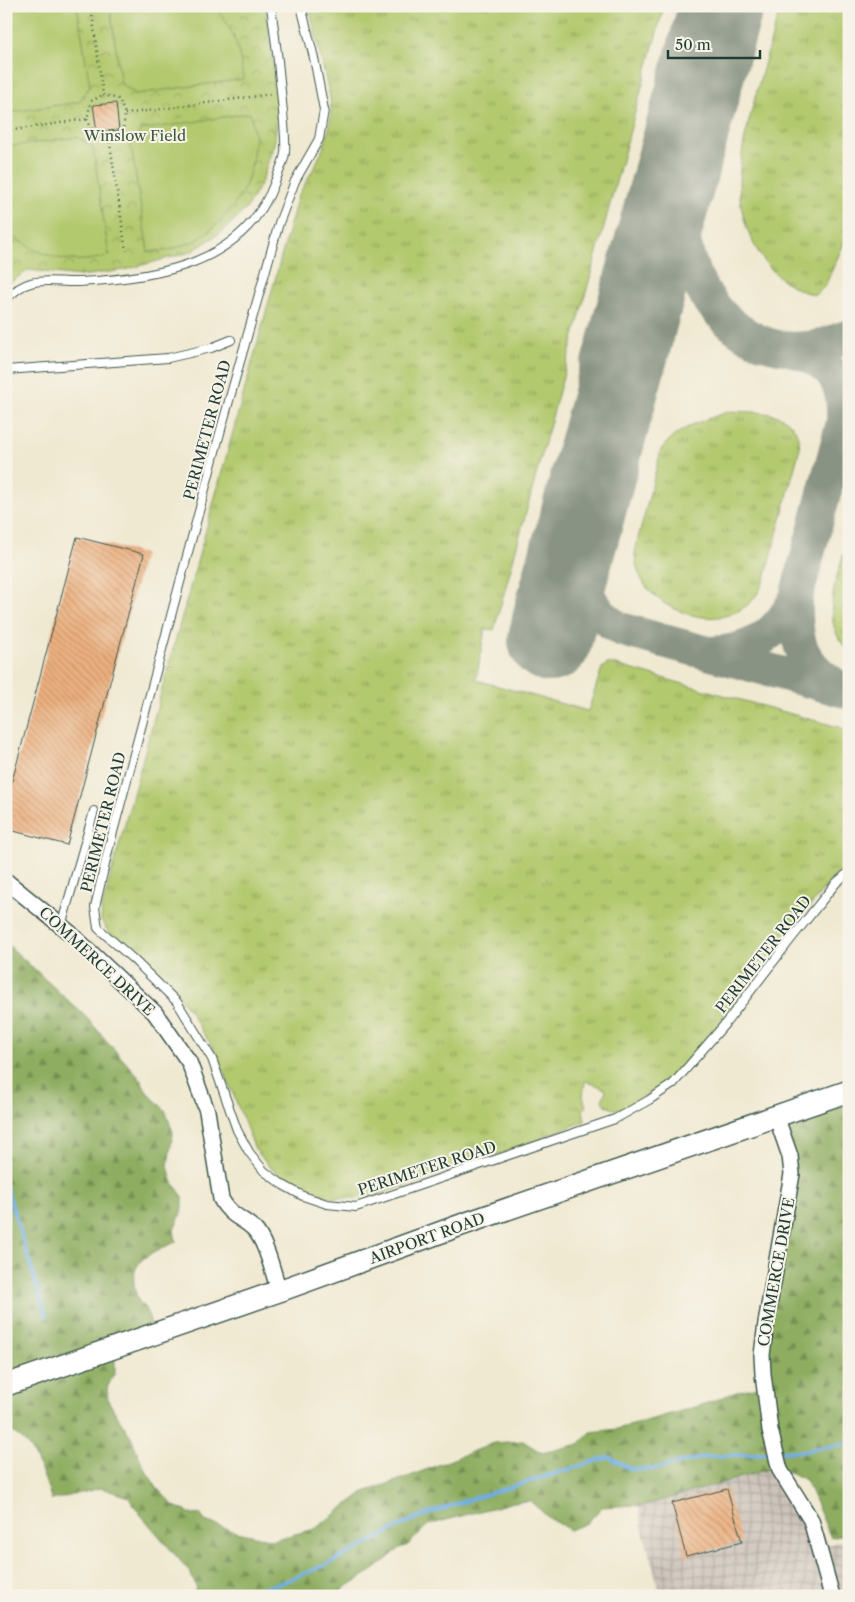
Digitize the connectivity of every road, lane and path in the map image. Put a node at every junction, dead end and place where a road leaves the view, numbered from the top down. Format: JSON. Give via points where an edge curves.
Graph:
{"nodes":[{"id":1,"x":91,"y":6,"type":"edge"},
{"id":2,"x":271,"y":6,"type":"edge"},
{"id":3,"x":301,"y":6,"type":"edge"},
{"id":4,"x":282,"y":92,"type":"junction"},
{"id":5,"x":103,"y":95,"type":"junction"},
{"id":6,"x":125,"y":114,"type":"junction"},
{"id":7,"x":87,"y":120,"type":"junction"},
{"id":8,"x":6,"y":131,"type":"edge"},
{"id":9,"x":109,"y":138,"type":"junction"},
{"id":10,"x":126,"y":251,"type":"dead end"},
{"id":11,"x":6,"y":300,"type":"edge"},
{"id":12,"x":231,"y":340,"type":"dead end"},
{"id":13,"x":6,"y":370,"type":"edge"},
{"id":14,"x":94,"y":811,"type":"dead end"},
{"id":15,"x":849,"y":872,"type":"edge"},
{"id":16,"x":6,"y":881,"type":"edge"},
{"id":17,"x":61,"y":926,"type":"junction"},
{"id":18,"x":849,"y":1091,"type":"edge"},
{"id":19,"x":776,"y":1116,"type":"junction"},
{"id":20,"x":279,"y":1291,"type":"junction"},
{"id":21,"x":6,"y":1385,"type":"edge"},
{"id":22,"x":832,"y":1596,"type":"edge"}],
"edges":[{"from":1,"to":5,"type":"path"},
{"from":2,"to":4,"type":"lane"},
{"from":3,"to":15,"type":"lane","name":"PERIMETER ROAD","via":[[324,110],[319,140],[295,181],[279,223],[222,423],[109,847],[95,907],[98,928],[177,1002],[212,1059],[237,1130],[264,1171],[303,1196],[327,1204],[356,1207],[615,1119],[649,1100],[672,1084],[726,1024],[791,938],[836,883]]},
{"from":4,"to":6,"type":"path"},
{"from":4,"to":11,"type":"lane","via":[[285,154],[267,201],[244,230],[222,247],[197,261],[145,276],[74,282],[39,280],[24,286]]},
{"from":5,"to":6,"type":"path","via":[[119,98]]},
{"from":5,"to":7,"type":"path","via":[[90,101]]},
{"from":6,"to":9,"type":"path","via":[[123,130]]},
{"from":7,"to":8,"type":"path"},
{"from":7,"to":9,"type":"path","via":[[94,134]]},
{"from":9,"to":10,"type":"path"},
{"from":12,"to":13,"type":"lane","via":[[168,358]]},
{"from":14,"to":17,"type":"lane"},
{"from":16,"to":17,"type":"street","name":"COMMERCE DRIVE"},
{"from":17,"to":20,"type":"street","name":"COMMERCE DRIVE","via":[[154,1013],[189,1062],[207,1111],[222,1199],[226,1209],[254,1228],[260,1237]]},
{"from":18,"to":19,"type":"main road","name":"AIRPORT ROAD"},
{"from":19,"to":20,"type":"main road","name":"AIRPORT ROAD"},
{"from":19,"to":22,"type":"street","name":"COMMERCE DRIVE","via":[[790,1156],[792,1174],[766,1323],[763,1374],[770,1430],[780,1470],[811,1520]]},
{"from":20,"to":21,"type":"main road","name":"AIRPORT ROAD"}]}
